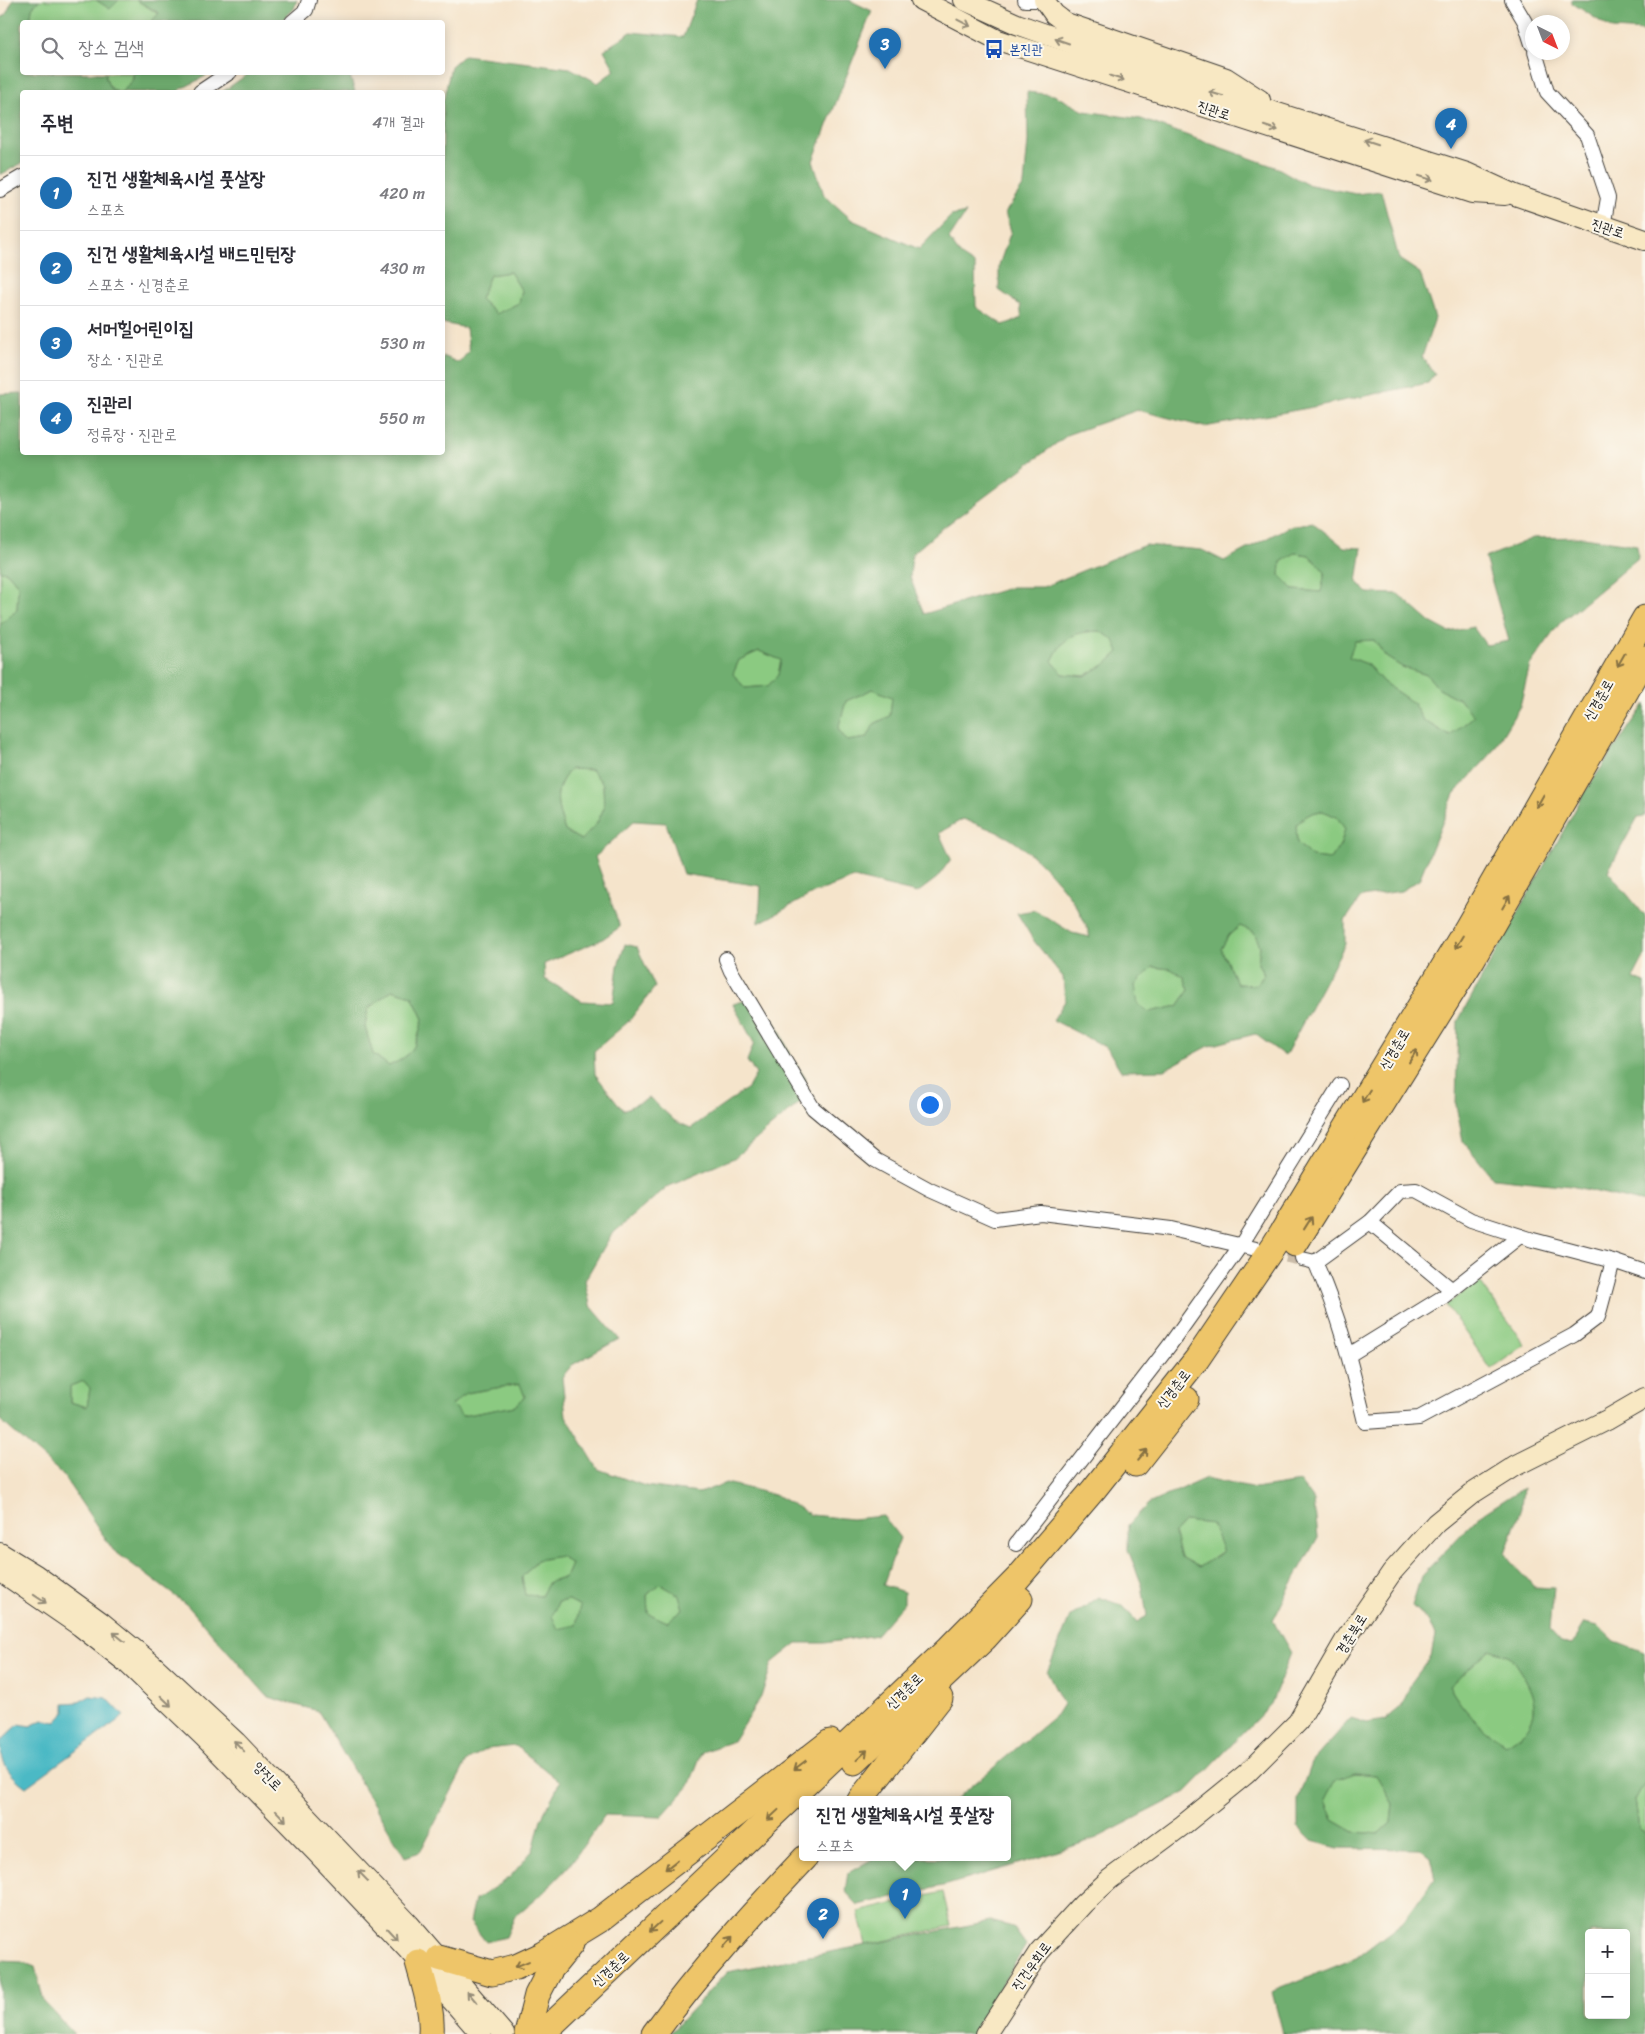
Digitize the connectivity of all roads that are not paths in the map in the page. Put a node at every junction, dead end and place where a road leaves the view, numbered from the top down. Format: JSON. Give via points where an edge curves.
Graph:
{"nodes":[{"id":1,"x":309,"y":0,"type":"edge"},
{"id":2,"x":921,"y":0,"type":"edge"},
{"id":3,"x":964,"y":0,"type":"edge"},
{"id":4,"x":1025,"y":0,"type":"edge"},
{"id":5,"x":1042,"y":0,"type":"edge"},
{"id":6,"x":1512,"y":0,"type":"edge"},
{"id":7,"x":294,"y":20,"type":"edge"},
{"id":8,"x":1525,"y":22,"type":"edge"},
{"id":9,"x":1537,"y":60,"type":"edge"},
{"id":10,"x":226,"y":75,"type":"edge"},
{"id":11,"x":203,"y":90,"type":"edge"},
{"id":12,"x":1283,"y":114,"type":"junction"},
{"id":13,"x":20,"y":178,"type":"edge"},
{"id":14,"x":0,"y":190,"type":"edge"},
{"id":15,"x":1515,"y":195,"type":"junction"},
{"id":16,"x":1603,"y":227,"type":"junction"},
{"id":17,"x":1645,"y":240,"type":"edge"},
{"id":18,"x":1645,"y":618,"type":"edge"},
{"id":19,"x":1645,"y":658,"type":"edge"},
{"id":20,"x":726,"y":959,"type":"dead end"},
{"id":21,"x":1340,"y":1084,"type":"dead end"},
{"id":22,"x":1370,"y":1222,"type":"junction"},
{"id":23,"x":1520,"y":1236,"type":"junction"},
{"id":24,"x":1241,"y":1245,"type":"junction"},
{"id":25,"x":1256,"y":1249,"type":"tunnel mouth"},
{"id":26,"x":1613,"y":1261,"type":"junction"},
{"id":27,"x":1645,"y":1272,"type":"edge"},
{"id":28,"x":1452,"y":1290,"type":"junction"},
{"id":29,"x":1349,"y":1355,"type":"junction"},
{"id":30,"x":1645,"y":1398,"type":"edge"},
{"id":31,"x":1016,"y":1544,"type":"dead end"},
{"id":32,"x":0,"y":1553,"type":"edge"},
{"id":33,"x":0,"y":1571,"type":"edge"},
{"id":34,"x":985,"y":1638,"type":"junction"},
{"id":35,"x":948,"y":1649,"type":"junction"},
{"id":36,"x":818,"y":1796,"type":"edge"},
{"id":37,"x":863,"y":1796,"type":"edge"},
{"id":38,"x":799,"y":1814,"type":"edge"},
{"id":39,"x":802,"y":1861,"type":"edge"},
{"id":40,"x":1084,"y":1904,"type":"joint"},
{"id":41,"x":579,"y":1934,"type":"junction"},
{"id":42,"x":428,"y":1960,"type":"junction"},
{"id":43,"x":703,"y":1971,"type":"junction"},
{"id":44,"x":545,"y":2033,"type":"edge"},
{"id":45,"x":431,"y":2034,"type":"edge"},
{"id":46,"x":481,"y":2034,"type":"edge"},
{"id":47,"x":504,"y":2034,"type":"edge"},
{"id":48,"x":636,"y":2034,"type":"edge"},
{"id":49,"x":654,"y":2034,"type":"edge"},
{"id":50,"x":986,"y":2034,"type":"edge"}],
"edges":[{"from":1,"to":7,"type":"street","via":[[306,10]]},
{"from":2,"to":15,"type":"main road","name":"진관로","one_way":true,"via":[[998,40],[1472,193]]},
{"from":12,"to":3,"type":"main road","name":"진관로","one_way":true,"via":[[1194,87],[1016,24]]},
{"from":4,"to":5,"type":"street"},
{"from":5,"to":12,"type":"main road","via":[[1066,23],[1226,78]]},
{"from":6,"to":8,"type":"street"},
{"from":9,"to":16,"type":"street","via":[[1547,92],[1587,135],[1608,198]]},
{"from":10,"to":11,"type":"street"},
{"from":15,"to":12,"type":"main road","name":"진관로","one_way":true,"via":[[1467,173]]},
{"from":13,"to":14,"type":"street"},
{"from":15,"to":16,"type":"main road","name":"진관로"},
{"from":16,"to":17,"type":"main road","name":"진관로"},
{"from":18,"to":35,"type":"highway","name":"신경춘로","one_way":true,"via":[[1467,928],[1275,1244],[1196,1359],[1094,1489],[1018,1578]]},
{"from":34,"to":19,"type":"highway","name":"신경춘로","one_way":true,"via":[[1162,1431],[1246,1316],[1342,1170],[1472,960]]},
{"from":20,"to":24,"type":"street","via":[[813,1108],[875,1160],[914,1182],[995,1220],[1041,1212],[1171,1229]]},
{"from":21,"to":24,"type":"street"},
{"from":22,"to":23,"type":"street","via":[[1400,1191],[1416,1190],[1471,1220]]},
{"from":22,"to":28,"type":"street"},
{"from":22,"to":29,"type":"street","via":[[1309,1260],[1330,1294]]},
{"from":23,"to":26,"type":"street"},
{"from":23,"to":28,"type":"street"},
{"from":24,"to":25,"type":"street"},
{"from":24,"to":31,"type":"street","via":[[1169,1346]]},
{"from":26,"to":27,"type":"street"},
{"from":26,"to":29,"type":"street","via":[[1598,1316],[1574,1335],[1419,1418],[1365,1422]]},
{"from":28,"to":29,"type":"street"},
{"from":30,"to":40,"type":"main road","name":"경춘북로","via":[[1516,1465],[1436,1523],[1392,1572],[1346,1639],[1298,1722],[1246,1774],[1110,1879]]},
{"from":42,"to":32,"type":"main road","name":"양진로","one_way":true,"via":[[409,1924],[236,1742],[101,1622]]},
{"from":33,"to":42,"type":"main road","name":"양진로","one_way":true,"via":[[127,1663]]},
{"from":36,"to":34,"type":"highway","name":"신경춘로","one_way":true},
{"from":34,"to":37,"type":"highway"},
{"from":35,"to":41,"type":"highway","one_way":true},
{"from":35,"to":44,"type":"highway","name":"신경춘로","one_way":true},
{"from":38,"to":44,"type":"highway","name":"신경춘로"},
{"from":43,"to":39,"type":"highway","one_way":true},
{"from":40,"to":50,"type":"main road","name":"진건우회로","via":[[1039,1952]]},
{"from":41,"to":42,"type":"highway","one_way":true,"via":[[516,1967],[492,1973]]},
{"from":41,"to":44,"type":"highway","via":[[550,1970],[537,1995]]},
{"from":42,"to":45,"type":"highway"},
{"from":42,"to":46,"type":"main road","name":"양진로"},
{"from":47,"to":42,"type":"main road","name":"양진로","one_way":true},
{"from":43,"to":48,"type":"highway"},
{"from":43,"to":49,"type":"highway"}]}
